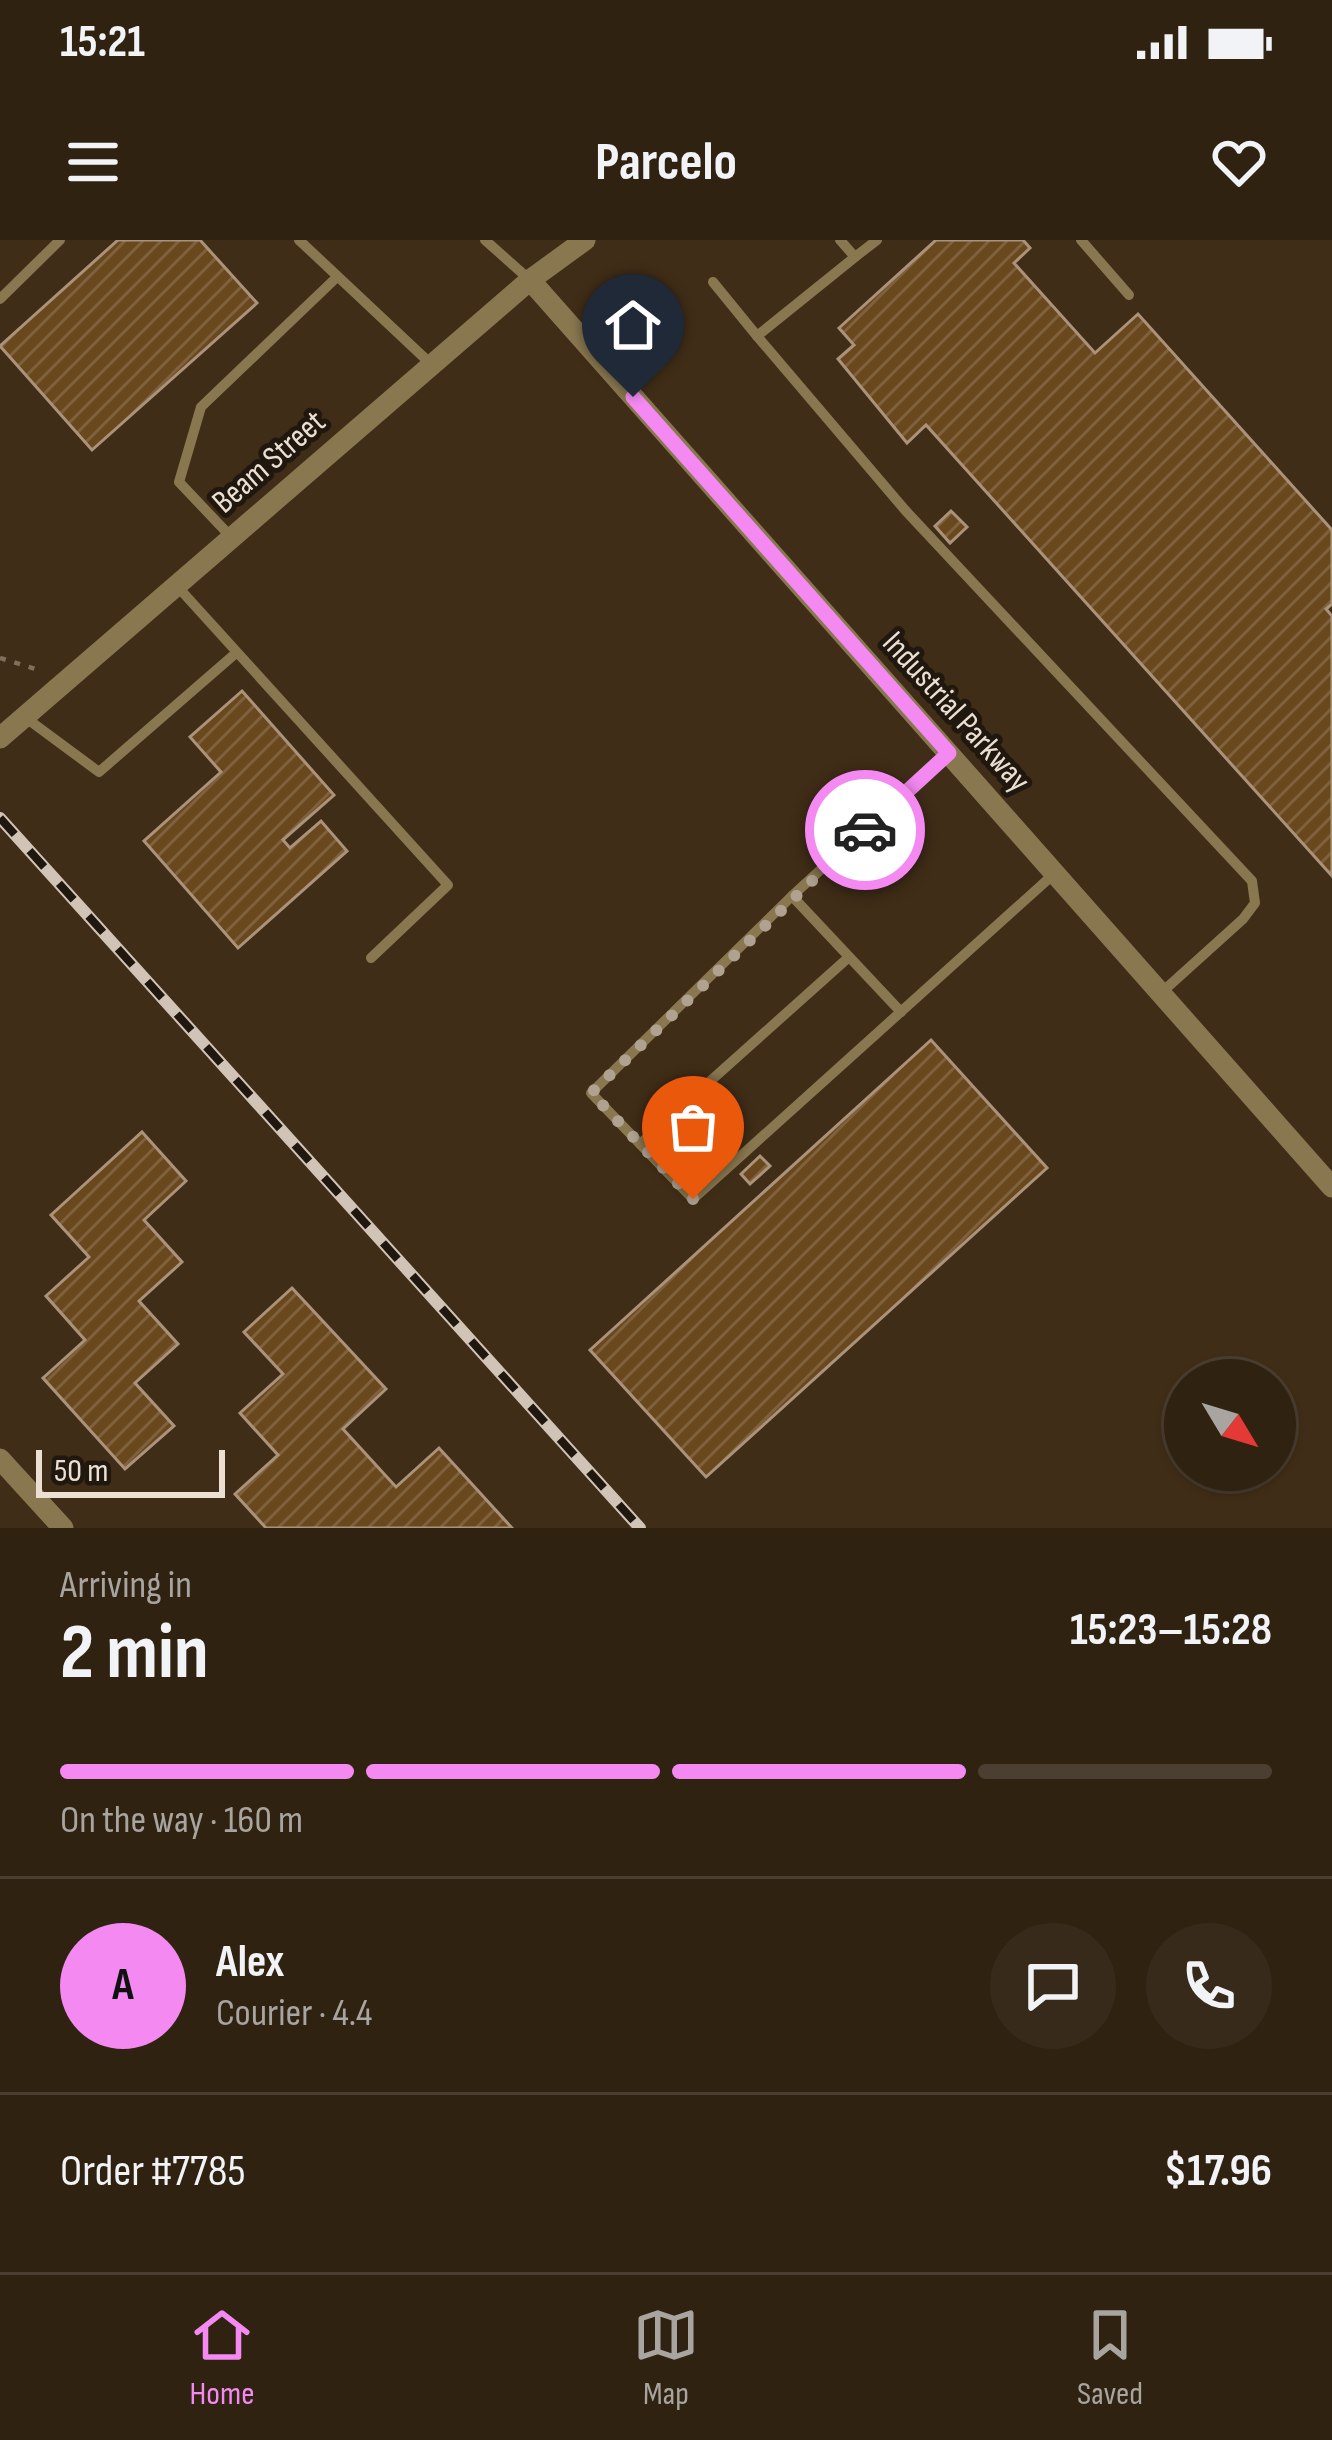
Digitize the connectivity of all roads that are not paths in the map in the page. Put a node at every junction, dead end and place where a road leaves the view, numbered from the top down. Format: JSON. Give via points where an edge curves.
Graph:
{"nodes":[{"id":1,"x":60,"y":240,"type":"edge"},
{"id":2,"x":299,"y":240,"type":"edge"},
{"id":3,"x":485,"y":240,"type":"edge"},
{"id":4,"x":585,"y":240,"type":"edge"},
{"id":5,"x":840,"y":240,"type":"edge"},
{"id":6,"x":877,"y":240,"type":"edge"},
{"id":7,"x":1081,"y":240,"type":"edge"},
{"id":8,"x":855,"y":257,"type":"junction"},
{"id":9,"x":337,"y":277,"type":"junction"},
{"id":10,"x":530,"y":280,"type":"junction"},
{"id":11,"x":713,"y":282,"type":"dead end"},
{"id":12,"x":1130,"y":295,"type":"dead end"},
{"id":13,"x":0,"y":299,"type":"edge"},
{"id":14,"x":758,"y":336,"type":"junction"},
{"id":15,"x":432,"y":365,"type":"junction"},
{"id":16,"x":232,"y":538,"type":"junction"},
{"id":17,"x":176,"y":586,"type":"junction"},
{"id":18,"x":236,"y":653,"type":"junction"},
{"id":19,"x":25,"y":717,"type":"junction"},
{"id":20,"x":0,"y":738,"type":"edge"},
{"id":21,"x":949,"y":753,"type":"junction"},
{"id":22,"x":1054,"y":873,"type":"junction"},
{"id":23,"x":792,"y":896,"type":"junction"},
{"id":24,"x":849,"y":957,"type":"junction"},
{"id":25,"x":371,"y":958,"type":"dead end"},
{"id":26,"x":1161,"y":993,"type":"junction"},
{"id":27,"x":901,"y":1012,"type":"junction"},
{"id":28,"x":640,"y":1144,"type":"junction"},
{"id":29,"x":1332,"y":1187,"type":"edge"},
{"id":30,"x":0,"y":1459,"type":"edge"},
{"id":31,"x":63,"y":1528,"type":"edge"}],
"edges":[{"from":1,"to":13,"type":"lane"},
{"from":2,"to":9,"type":"lane"},
{"from":3,"to":10,"type":"lane"},
{"from":4,"to":10,"type":"street","name":"Beam Street"},
{"from":5,"to":8,"type":"lane"},
{"from":6,"to":8,"type":"lane"},
{"from":7,"to":12,"type":"lane"},
{"from":8,"to":14,"type":"lane"},
{"from":9,"to":15,"type":"lane"},
{"from":9,"to":16,"type":"lane","via":[[201,407],[179,482]]},
{"from":10,"to":15,"type":"street","name":"Beam Street"},
{"from":10,"to":21,"type":"street","name":"Industrial Parkway"},
{"from":11,"to":14,"type":"lane"},
{"from":14,"to":26,"type":"lane","via":[[905,510],[1252,881],[1255,903],[1243,919]]},
{"from":15,"to":16,"type":"street","name":"Beam Street"},
{"from":16,"to":17,"type":"street","name":"Beam Street"},
{"from":17,"to":18,"type":"lane"},
{"from":17,"to":19,"type":"street","name":"Beam Street"},
{"from":18,"to":19,"type":"lane","via":[[98,772]]},
{"from":18,"to":25,"type":"lane","via":[[448,885]]},
{"from":19,"to":20,"type":"street","name":"Beam Street"},
{"from":21,"to":22,"type":"street","name":"Industrial Parkway"},
{"from":21,"to":23,"type":"lane"},
{"from":22,"to":26,"type":"street","name":"Industrial Parkway"},
{"from":22,"to":27,"type":"lane"},
{"from":23,"to":24,"type":"lane"},
{"from":23,"to":28,"type":"lane","via":[[591,1093]]},
{"from":24,"to":27,"type":"lane"},
{"from":24,"to":28,"type":"lane"},
{"from":26,"to":29,"type":"street","name":"Industrial Parkway"},
{"from":27,"to":28,"type":"lane","via":[[693,1199]]},
{"from":30,"to":31,"type":"street"}]}
